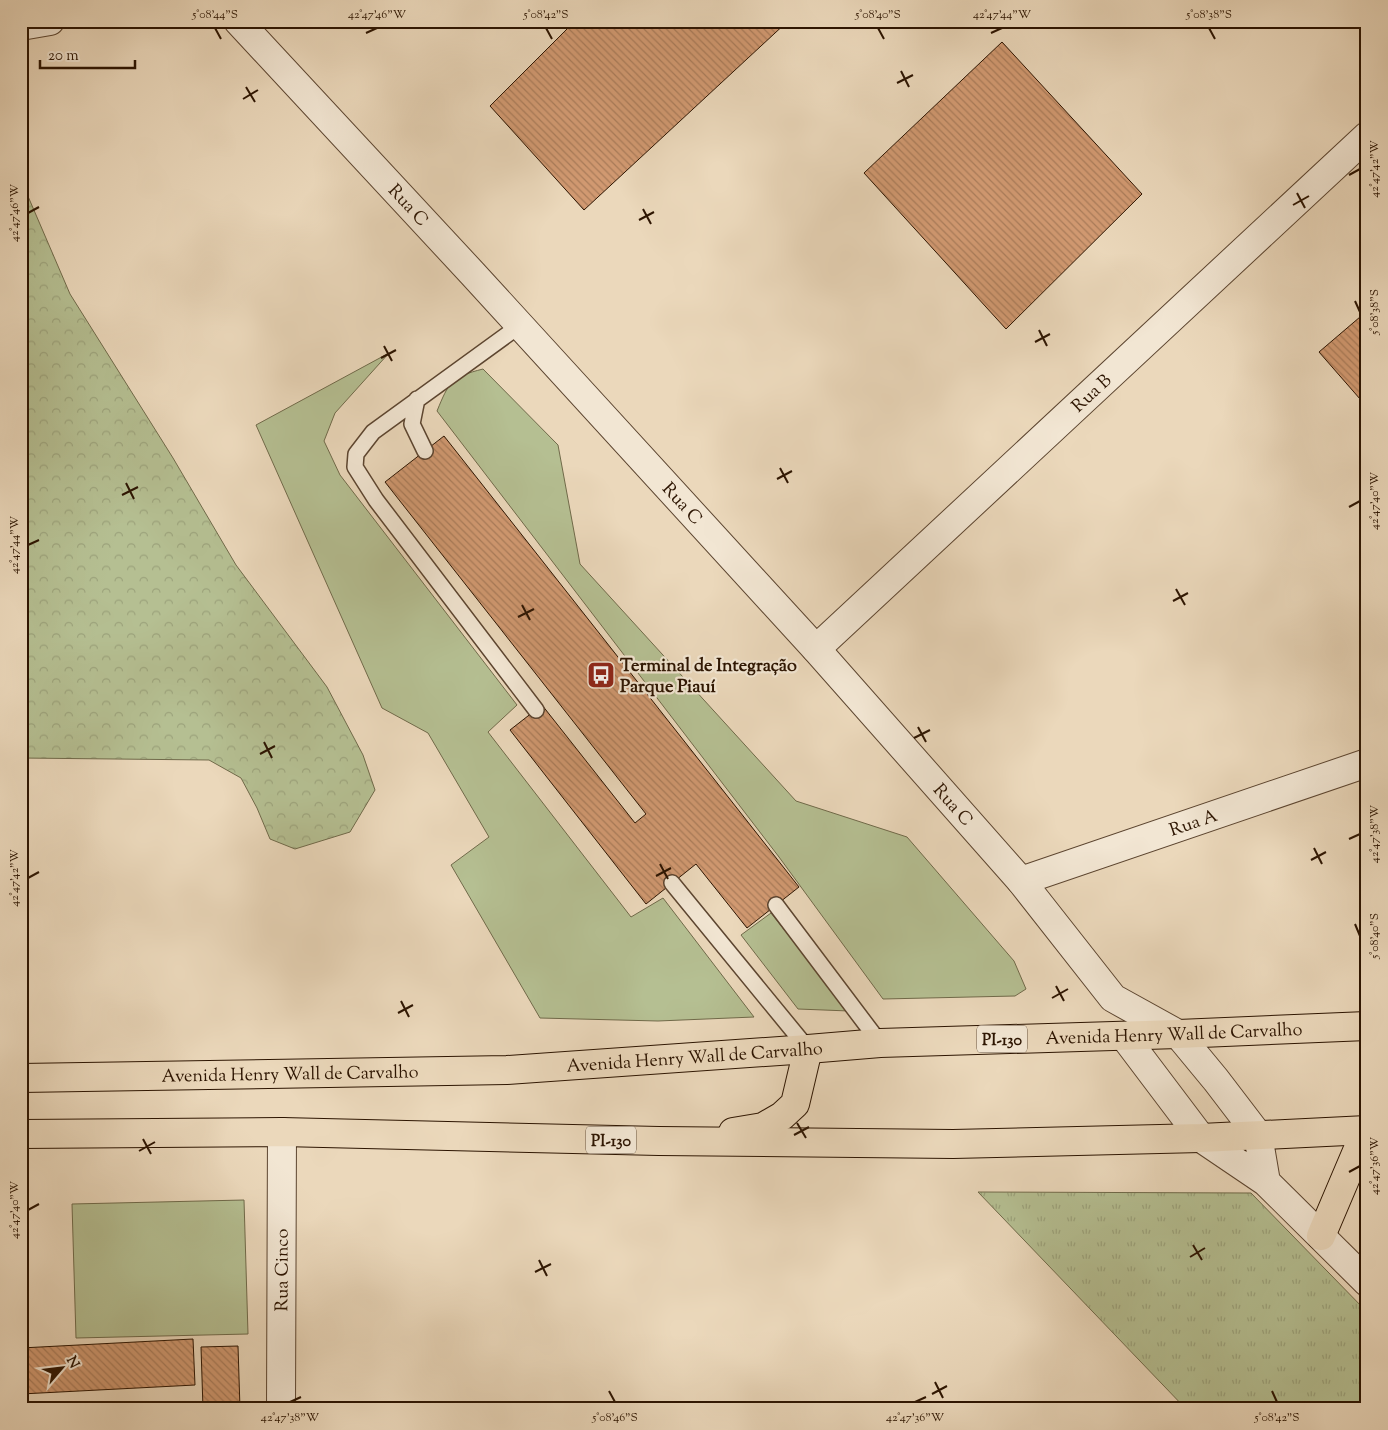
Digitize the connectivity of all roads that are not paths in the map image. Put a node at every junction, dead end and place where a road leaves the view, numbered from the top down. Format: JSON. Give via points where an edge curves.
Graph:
{"nodes":[{"id":1,"x":50,"y":21,"type":"edge"},
{"id":2,"x":238,"y":21,"type":"edge"},
{"id":3,"x":21,"y":26,"type":"edge"},
{"id":4,"x":1367,"y":136,"type":"edge"},
{"id":5,"x":519,"y":326,"type":"junction"},
{"id":6,"x":417,"y":399,"type":"junction"},
{"id":7,"x":425,"y":451,"type":"dead end"},
{"id":8,"x":816,"y":649,"type":"junction"},
{"id":9,"x":536,"y":710,"type":"dead end"},
{"id":10,"x":1367,"y":763,"type":"edge"},
{"id":11,"x":1021,"y":881,"type":"junction"},
{"id":12,"x":672,"y":883,"type":"dead end"},
{"id":13,"x":776,"y":905,"type":"dead end"},
{"id":14,"x":1114,"y":998,"type":"junction"},
{"id":15,"x":1367,"y":1026,"type":"edge"},
{"id":16,"x":1178,"y":1034,"type":"junction"},
{"id":17,"x":1124,"y":1036,"type":"junction"},
{"id":18,"x":880,"y":1043,"type":"junction"},
{"id":19,"x":808,"y":1050,"type":"junction"},
{"id":20,"x":21,"y":1078,"type":"edge"},
{"id":21,"x":1366,"y":1130,"type":"edge"},
{"id":22,"x":282,"y":1132,"type":"junction"},
{"id":23,"x":21,"y":1134,"type":"edge"},
{"id":24,"x":1258,"y":1136,"type":"junction"},
{"id":25,"x":1201,"y":1138,"type":"junction"},
{"id":26,"x":659,"y":1141,"type":"junction"},
{"id":27,"x":1266,"y":1182,"type":"junction"},
{"id":28,"x":1321,"y":1236,"type":"junction"},
{"id":29,"x":1367,"y":1282,"type":"edge"},
{"id":30,"x":281,"y":1409,"type":"edge"}],
"edges":[{"from":1,"to":3,"type":"street"},
{"from":2,"to":5,"type":"street","name":"Rua C"},
{"from":4,"to":8,"type":"street","name":"Rua B"},
{"from":5,"to":6,"type":"lane"},
{"from":5,"to":8,"type":"street","name":"Rua C"},
{"from":6,"to":7,"type":"lane","via":[[412,424]]},
{"from":6,"to":9,"type":"lane","via":[[373,432],[356,454],[355,467],[376,500]]},
{"from":8,"to":11,"type":"street","name":"Rua C"},
{"from":10,"to":11,"type":"street","name":"Rua A"},
{"from":11,"to":14,"type":"street","name":"Rua C"},
{"from":12,"to":19,"type":"lane"},
{"from":13,"to":18,"type":"lane"},
{"from":14,"to":16,"type":"street","name":"Rua C"},
{"from":14,"to":17,"type":"street","name":"Rua C"},
{"from":15,"to":16,"type":"main road","name":"Avenida Henry Wall de Carvalho","number":"PI-130"},
{"from":16,"to":17,"type":"main road","name":"Avenida Henry Wall de Carvalho","number":"PI-130"},
{"from":16,"to":24,"type":"street"},
{"from":17,"to":18,"type":"main road","name":"Avenida Henry Wall de Carvalho","number":"PI-130"},
{"from":17,"to":25,"type":"street"},
{"from":18,"to":19,"type":"main road","name":"Avenida Henry Wall de Carvalho","number":"PI-130"},
{"from":19,"to":20,"type":"main road","name":"Avenida Henry Wall de Carvalho","number":"PI-130","via":[[507,1070]]},
{"from":19,"to":26,"type":"main road","via":[[795,1104],[782,1116],[763,1126],[741,1131]]},
{"from":21,"to":24,"type":"main road","number":"PI-130"},
{"from":21,"to":28,"type":"main road"},
{"from":22,"to":23,"type":"main road","number":"PI-130"},
{"from":22,"to":26,"type":"main road","number":"PI-130"},
{"from":22,"to":30,"type":"street","name":"Rua Cinco"},
{"from":24,"to":25,"type":"main road","number":"PI-130"},
{"from":24,"to":27,"type":"street"},
{"from":25,"to":26,"type":"main road","number":"PI-130","via":[[953,1144]]},
{"from":25,"to":27,"type":"street"},
{"from":27,"to":28,"type":"street"},
{"from":28,"to":29,"type":"street"}]}
